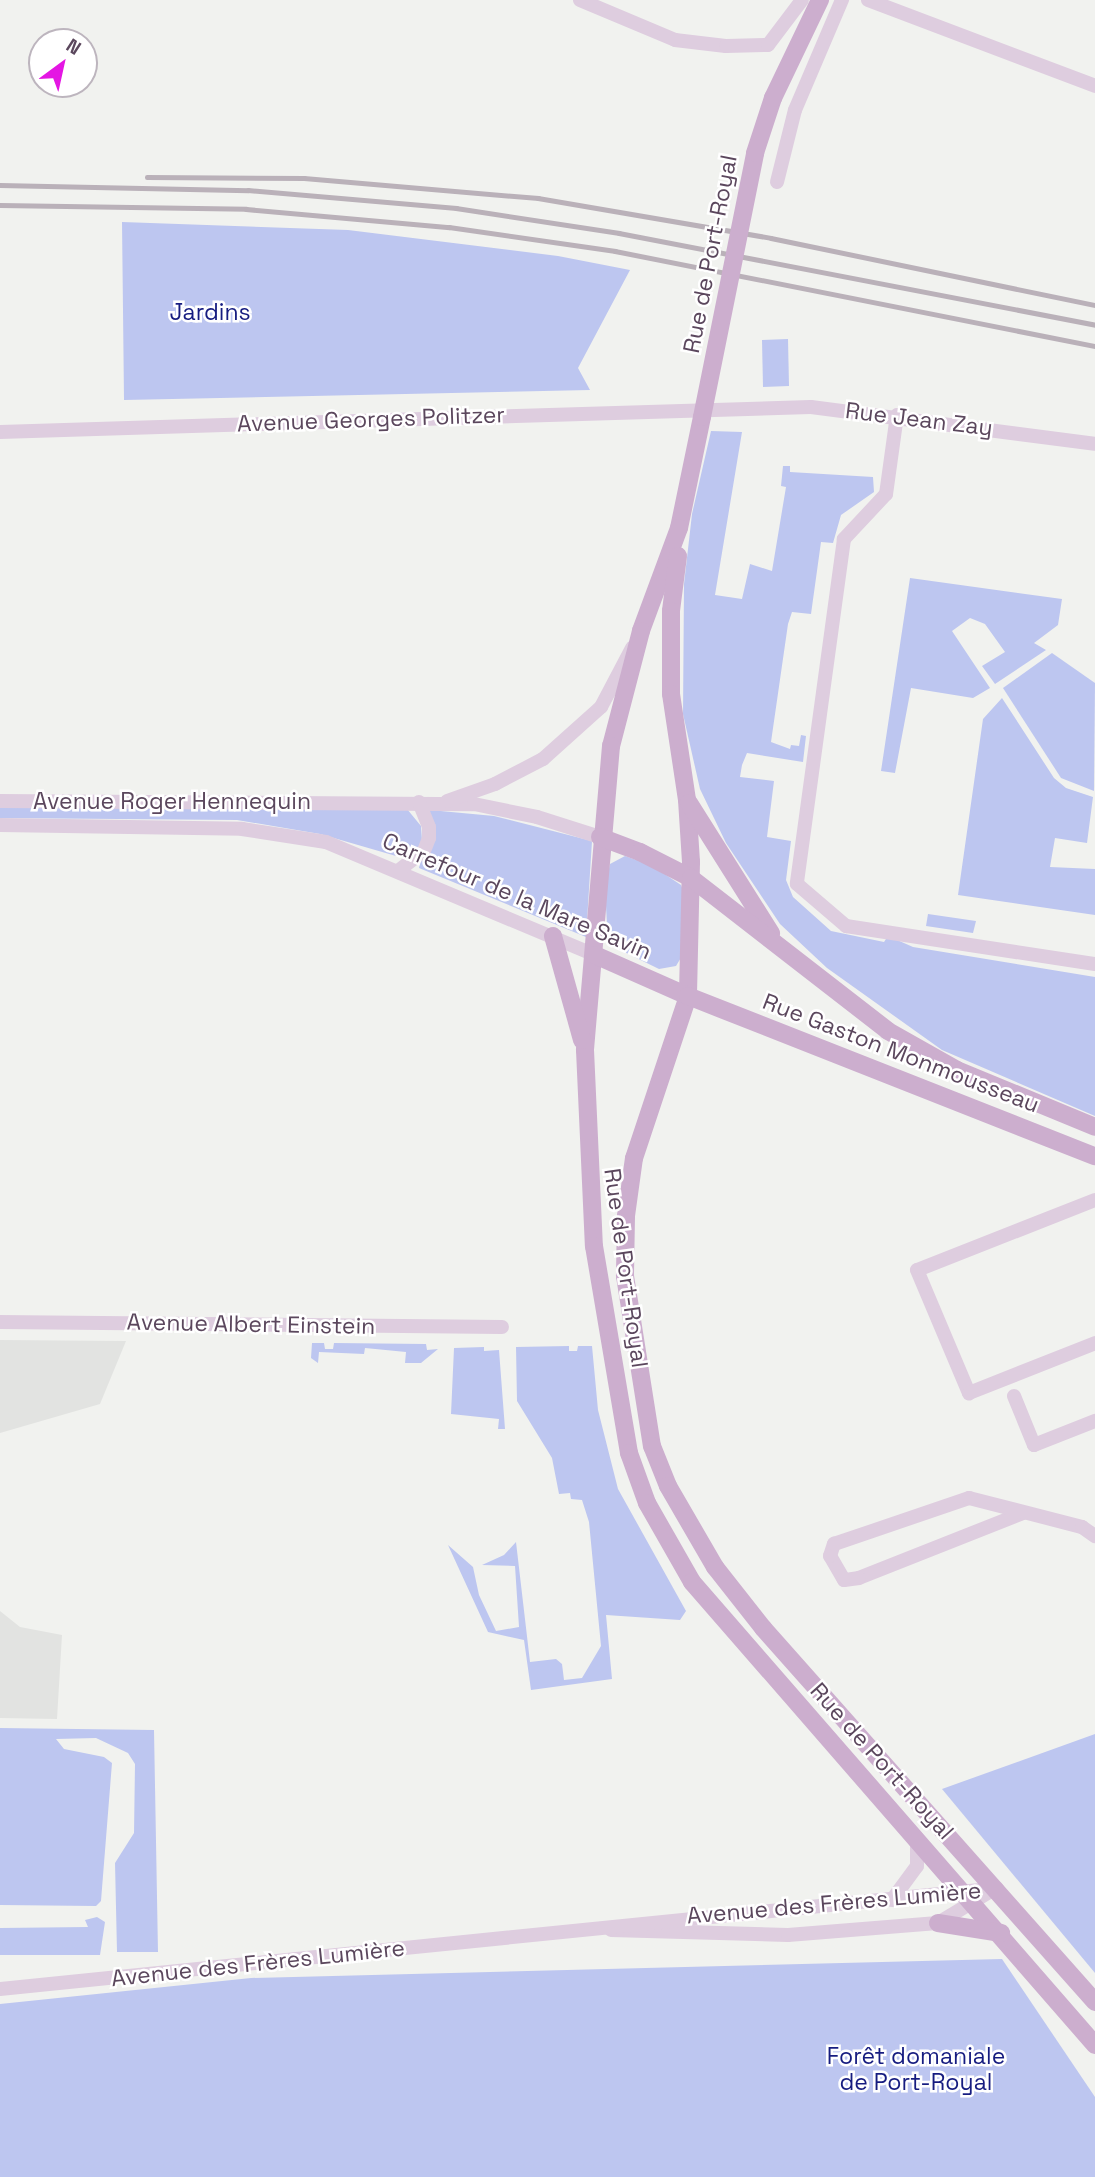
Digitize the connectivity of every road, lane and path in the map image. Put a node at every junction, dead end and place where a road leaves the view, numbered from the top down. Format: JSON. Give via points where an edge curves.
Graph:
{"nodes":[{"id":1,"x":580,"y":0,"type":"edge"},
{"id":2,"x":802,"y":0,"type":"edge"},
{"id":3,"x":820,"y":0,"type":"edge"},
{"id":4,"x":842,"y":0,"type":"edge"},
{"id":5,"x":868,"y":0,"type":"edge"},
{"id":6,"x":1095,"y":86,"type":"edge"},
{"id":7,"x":777,"y":182,"type":"dead end"},
{"id":8,"x":743,"y":412,"type":"joint"},
{"id":9,"x":897,"y":415,"type":"junction"},
{"id":10,"x":0,"y":432,"type":"edge"},
{"id":11,"x":1095,"y":443,"type":"edge"},
{"id":12,"x":679,"y":528,"type":"junction"},
{"id":13,"x":641,"y":631,"type":"junction"},
{"id":14,"x":687,"y":800,"type":"junction"},
{"id":15,"x":0,"y":801,"type":"edge"},
{"id":16,"x":419,"y":802,"type":"junction"},
{"id":17,"x":344,"y":803,"type":"joint"},
{"id":18,"x":439,"y":803,"type":"junction"},
{"id":19,"x":0,"y":825,"type":"edge"},
{"id":20,"x":600,"y":837,"type":"junction"},
{"id":21,"x":326,"y":842,"type":"joint"},
{"id":22,"x":398,"y":871,"type":"junction"},
{"id":23,"x":691,"y":878,"type":"junction"},
{"id":24,"x":553,"y":936,"type":"junction"},
{"id":25,"x":779,"y":944,"type":"junction"},
{"id":26,"x":595,"y":955,"type":"junction"},
{"id":27,"x":1095,"y":964,"type":"edge"},
{"id":28,"x":688,"y":996,"type":"junction"},
{"id":29,"x":585,"y":1050,"type":"junction"},
{"id":30,"x":1095,"y":1127,"type":"edge"},
{"id":31,"x":1095,"y":1156,"type":"edge"},
{"id":32,"x":1095,"y":1200,"type":"edge"},
{"id":33,"x":0,"y":1322,"type":"edge"},
{"id":34,"x":502,"y":1327,"type":"dead end"},
{"id":35,"x":1095,"y":1343,"type":"edge"},
{"id":36,"x":1014,"y":1396,"type":"dead end"},
{"id":37,"x":1095,"y":1421,"type":"edge"},
{"id":38,"x":1023,"y":1513,"type":"junction"},
{"id":39,"x":1095,"y":1536,"type":"edge"},
{"id":40,"x":918,"y":1838,"type":"junction"},
{"id":41,"x":997,"y":1888,"type":"junction"},
{"id":42,"x":970,"y":1897,"type":"junction"},
{"id":43,"x":891,"y":1900,"type":"junction"},
{"id":44,"x":938,"y":1923,"type":"junction"},
{"id":45,"x":599,"y":1928,"type":"junction"},
{"id":46,"x":1001,"y":1933,"type":"junction"},
{"id":47,"x":0,"y":1989,"type":"edge"},
{"id":48,"x":1095,"y":2002,"type":"edge"},
{"id":49,"x":1095,"y":2045,"type":"edge"}],
"edges":[{"from":1,"to":2,"type":"street","via":[[675,40],[768,45]]},
{"from":3,"to":12,"type":"main road","name":"Rue de Port-Royal","bridge":true,"via":[[773,98],[755,153]]},
{"from":4,"to":7,"type":"street","via":[[795,110]]},
{"from":5,"to":6,"type":"street"},
{"from":8,"to":9,"type":"street","name":"Rue Jean Zay","via":[[811,407]]},
{"from":8,"to":10,"type":"street","name":"Avenue Georges Politzer","via":[[465,415]]},
{"from":9,"to":11,"type":"street","name":"Rue Jean Zay"},
{"from":9,"to":27,"type":"street","via":[[886,494],[845,539],[797,884],[846,926]]},
{"from":12,"to":13,"type":"main road","name":"Rue de Port-Royal"},
{"from":12,"to":14,"type":"main road","name":"Rue de Port-Royal","via":[[671,611],[671,694]]},
{"from":13,"to":18,"type":"street","via":[[601,707],[543,759],[495,784]]},
{"from":13,"to":20,"type":"main road","name":"Rue de Port-Royal","via":[[611,746]]},
{"from":14,"to":23,"type":"main road","name":"Rue de Port-Royal"},
{"from":14,"to":25,"type":"main road"},
{"from":15,"to":17,"type":"street","name":"Avenue Roger Hennequin"},
{"from":16,"to":17,"type":"street","name":"Carrefour de la Mare Savin"},
{"from":16,"to":18,"type":"street","name":"Carrefour de la Mare Savin"},
{"from":16,"to":22,"type":"street","via":[[429,838],[424,851]]},
{"from":18,"to":20,"type":"street","name":"Carrefour de la Mare Savin","via":[[474,804],[537,817]]},
{"from":19,"to":21,"type":"street","name":"Avenue Roger Hennequin","via":[[242,829]]},
{"from":20,"to":23,"type":"main road","name":"Carrefour de la Mare Savin"},
{"from":20,"to":26,"type":"main road","name":"Rue de Port-Royal"},
{"from":21,"to":22,"type":"street","name":"Carrefour de la Mare Savin"},
{"from":22,"to":24,"type":"street","name":"Carrefour de la Mare Savin"},
{"from":23,"to":25,"type":"main road","name":"Carrefour de la Mare Savin"},
{"from":23,"to":28,"type":"main road","name":"Rue de Port-Royal"},
{"from":24,"to":26,"type":"street","name":"Carrefour de la Mare Savin"},
{"from":24,"to":29,"type":"main road"},
{"from":25,"to":30,"type":"main road","name":"Rue Gaston Monmousseau","via":[[888,1031],[957,1070]]},
{"from":26,"to":28,"type":"main road","name":"Carrefour de la Mare Savin"},
{"from":26,"to":29,"type":"main road","name":"Rue de Port-Royal"},
{"from":28,"to":31,"type":"main road","name":"Rue Gaston Monmousseau"},
{"from":28,"to":41,"type":"main road","name":"Rue de Port-Royal","via":[[634,1158],[626,1216],[625,1276],[652,1446],[668,1486],[715,1567],[763,1628]]},
{"from":29,"to":40,"type":"main road","name":"Rue de Port-Royal","via":[[594,1246],[629,1453],[646,1503],[692,1582]]},
{"from":32,"to":35,"type":"street","via":[[917,1270],[969,1393]]},
{"from":33,"to":34,"type":"street","name":"Avenue Albert Einstein"},
{"from":36,"to":37,"type":"street","via":[[1034,1445]]},
{"from":38,"to":38,"type":"street","via":[[969,1498],[834,1544],[831,1556],[844,1580],[859,1578]]},
{"from":38,"to":39,"type":"street","via":[[1082,1527]]},
{"from":40,"to":42,"type":"main road","name":"Rue de Port-Royal"},
{"from":40,"to":43,"type":"street","via":[[917,1866]]},
{"from":41,"to":42,"type":"street","name":"Avenue des Frères Lumière"},
{"from":41,"to":48,"type":"main road","name":"Rue de Port-Royal"},
{"from":42,"to":43,"type":"street","name":"Avenue des Frères Lumière"},
{"from":42,"to":44,"type":"street","name":"Avenue des Frères Lumière"},
{"from":42,"to":46,"type":"main road","name":"Rue de Port-Royal"},
{"from":43,"to":45,"type":"street","name":"Avenue des Frères Lumière"},
{"from":44,"to":45,"type":"street","name":"Avenue des Frères Lumière","via":[[788,1935]]},
{"from":44,"to":46,"type":"main road"},
{"from":45,"to":47,"type":"street","name":"Avenue des Frères Lumière"},
{"from":46,"to":49,"type":"main road","name":"Rue de Port-Royal"}]}
